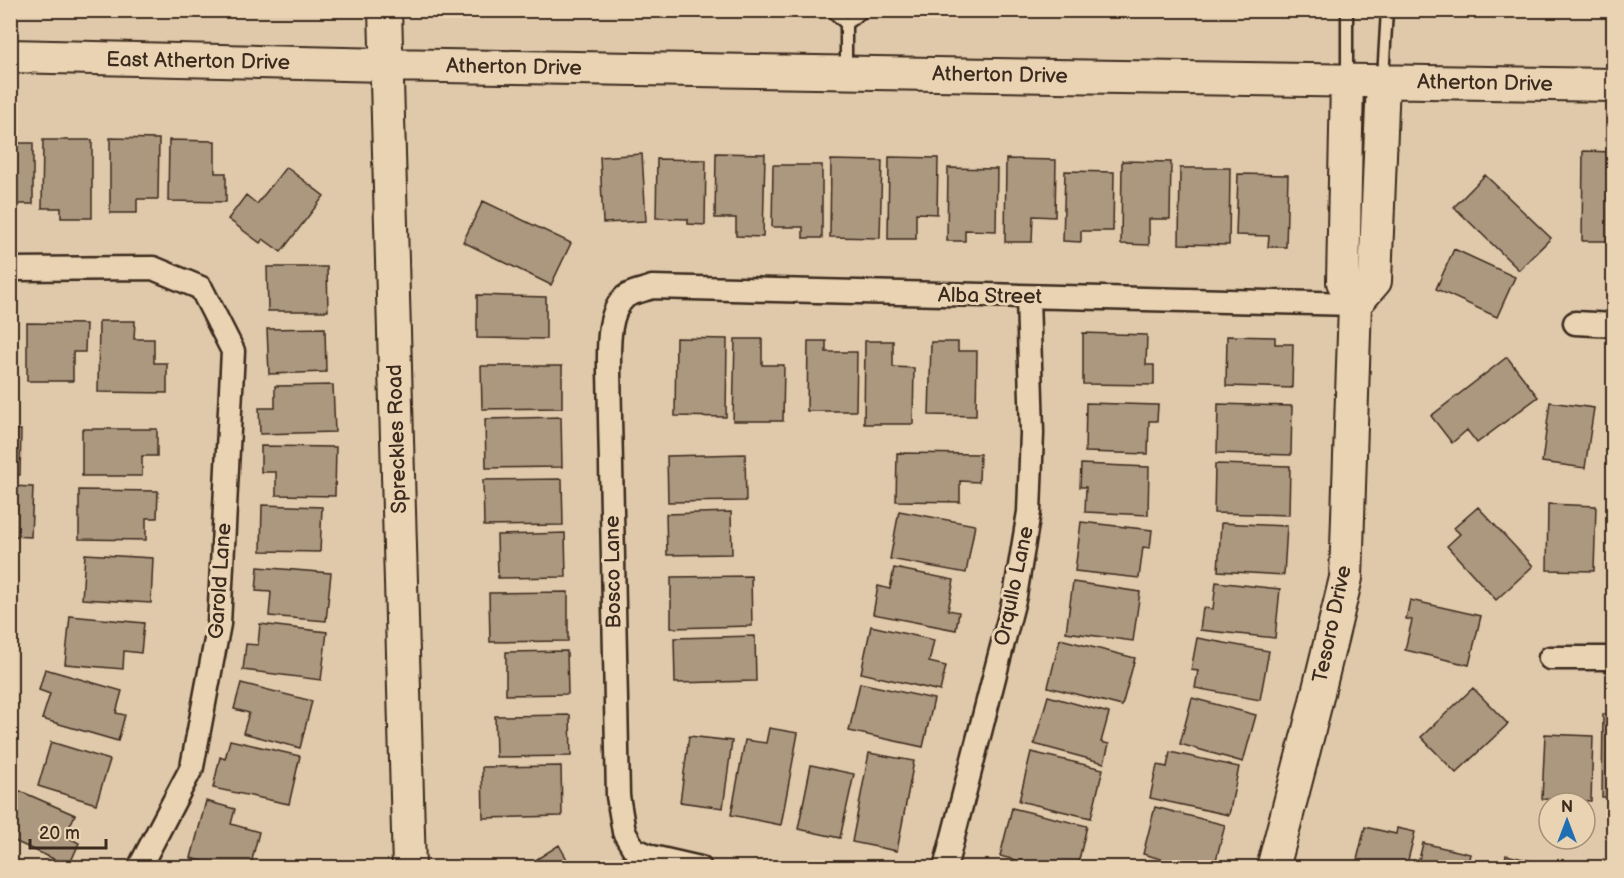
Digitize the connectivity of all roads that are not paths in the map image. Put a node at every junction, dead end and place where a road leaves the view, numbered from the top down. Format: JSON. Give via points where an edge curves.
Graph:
{"nodes":[{"id":1,"x":385,"y":10,"type":"edge"},
{"id":2,"x":834,"y":10,"type":"edge"},
{"id":3,"x":861,"y":10,"type":"edge"},
{"id":4,"x":1347,"y":10,"type":"edge"},
{"id":5,"x":1387,"y":10,"type":"edge"},
{"id":6,"x":846,"y":24,"type":"junction"},
{"id":7,"x":10,"y":56,"type":"edge"},
{"id":8,"x":386,"y":65,"type":"junction"},
{"id":9,"x":846,"y":72,"type":"junction"},
{"id":10,"x":1347,"y":80,"type":"junction"},
{"id":11,"x":1383,"y":81,"type":"junction"},
{"id":12,"x":1614,"y":85,"type":"edge"},
{"id":13,"x":10,"y":269,"type":"edge"},
{"id":14,"x":626,"y":296,"type":"joint"},
{"id":15,"x":1028,"y":297,"type":"junction"},
{"id":16,"x":1355,"y":304,"type":"junction"},
{"id":17,"x":1575,"y":323,"type":"dead end"},
{"id":18,"x":1614,"y":325,"type":"edge"},
{"id":19,"x":1550,"y":658,"type":"dead end"},
{"id":20,"x":1614,"y":658,"type":"edge"},
{"id":21,"x":140,"y":867,"type":"edge"},
{"id":22,"x":409,"y":867,"type":"edge"},
{"id":23,"x":700,"y":867,"type":"edge"},
{"id":24,"x":945,"y":867,"type":"edge"},
{"id":25,"x":1273,"y":867,"type":"edge"}],
"edges":[{"from":1,"to":8,"type":"street","name":"Spreckles Road"},
{"from":2,"to":6,"type":"lane"},
{"from":3,"to":6,"type":"lane"},
{"from":4,"to":10,"type":"lane"},
{"from":5,"to":11,"type":"lane"},
{"from":6,"to":9,"type":"lane"},
{"from":7,"to":8,"type":"street","name":"East Atherton Drive"},
{"from":8,"to":9,"type":"street","name":"Atherton Drive"},
{"from":8,"to":22,"type":"street","name":"Spreckles Road"},
{"from":9,"to":10,"type":"street","name":"Atherton Drive"},
{"from":10,"to":11,"type":"street","name":"Atherton Drive"},
{"from":10,"to":16,"type":"street","name":"Tesoro Drive","via":[[1343,282]]},
{"from":11,"to":12,"type":"street","name":"Atherton Drive"},
{"from":11,"to":16,"type":"street","via":[[1375,280]]},
{"from":13,"to":21,"type":"street","name":"Garold Lane","via":[[153,268],[201,288],[233,351],[219,624],[192,767]]},
{"from":14,"to":15,"type":"street","name":"Alba Street","via":[[652,287]]},
{"from":14,"to":23,"type":"street","name":"Bosco Lane","via":[[614,314],[609,370],[618,796],[624,831],[634,849]]},
{"from":15,"to":16,"type":"street","name":"Alba Street"},
{"from":15,"to":24,"type":"street","name":"Orqullo Lane","via":[[1032,433],[1029,512],[1015,596]]},
{"from":16,"to":25,"type":"street","name":"Tesoro Drive","via":[[1346,578]]},
{"from":17,"to":18,"type":"street"},
{"from":19,"to":20,"type":"street"}]}
